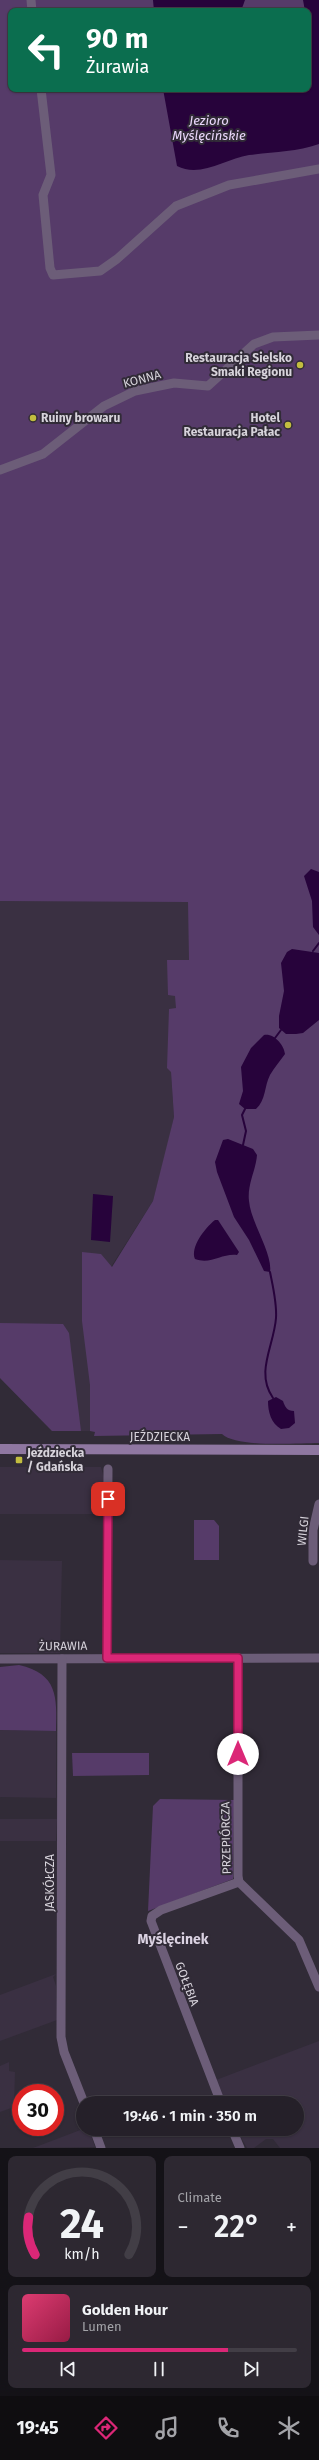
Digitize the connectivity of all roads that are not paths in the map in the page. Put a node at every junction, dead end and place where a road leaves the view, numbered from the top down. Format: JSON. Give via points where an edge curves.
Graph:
{"nodes":[{"id":1,"x":41,"y":92,"type":"edge"},
{"id":2,"x":319,"y":169,"type":"edge"},
{"id":3,"x":319,"y":335,"type":"edge"},
{"id":4,"x":0,"y":470,"type":"edge"},
{"id":5,"x":0,"y":1449,"type":"edge"},
{"id":6,"x":319,"y":1450,"type":"edge"},
{"id":7,"x":108,"y":1470,"type":"dead end"},
{"id":8,"x":319,"y":1504,"type":"edge"},
{"id":9,"x":313,"y":1561,"type":"dead end"},
{"id":10,"x":107,"y":1658,"type":"junction"},
{"id":11,"x":238,"y":1658,"type":"junction"},
{"id":12,"x":319,"y":1658,"type":"edge"},
{"id":13,"x":0,"y":1659,"type":"edge"},
{"id":14,"x":62,"y":1659,"type":"junction"},
{"id":15,"x":239,"y":1882,"type":"junction"},
{"id":16,"x":319,"y":1987,"type":"edge"},
{"id":17,"x":81,"y":2096,"type":"edge"},
{"id":18,"x":218,"y":2096,"type":"edge"},
{"id":19,"x":97,"y":2136,"type":"edge"},
{"id":20,"x":235,"y":2136,"type":"edge"},
{"id":21,"x":101,"y":2148,"type":"edge"},
{"id":22,"x":240,"y":2148,"type":"edge"}],
"edges":[{"from":1,"to":2,"type":"street","via":[[50,175],[43,195],[50,268],[53,275],[100,271],[176,206],[228,185]]},
{"from":3,"to":4,"type":"street","name":"KONNA","via":[[273,337],[254,344],[208,386],[162,384],[129,394],[104,406],[43,454]]},
{"from":5,"to":6,"type":"street","name":"JEŹDZIECKA"},
{"from":7,"to":10,"type":"street"},
{"from":8,"to":9,"type":"street","name":"WILGI","via":[[313,1530]]},
{"from":10,"to":11,"type":"street","name":"ŻURAWIA"},
{"from":10,"to":14,"type":"street","name":"ŻURAWIA"},
{"from":11,"to":12,"type":"street","name":"ŻURAWIA"},
{"from":11,"to":15,"type":"street","name":"PRZEPIÓRCZA"},
{"from":13,"to":14,"type":"street","name":"ŻURAWIA"},
{"from":14,"to":17,"type":"street","name":"JASKÓŁCZA","via":[[61,2037],[64,2052]]},
{"from":15,"to":16,"type":"street","name":"PRZEPIÓRCZA","via":[[299,1940]]},
{"from":15,"to":18,"type":"street","name":"GOŁĘBIA","via":[[162,1910],[152,1916],[151,1921]]},
{"from":19,"to":21,"type":"street"},
{"from":20,"to":22,"type":"street"}]}
